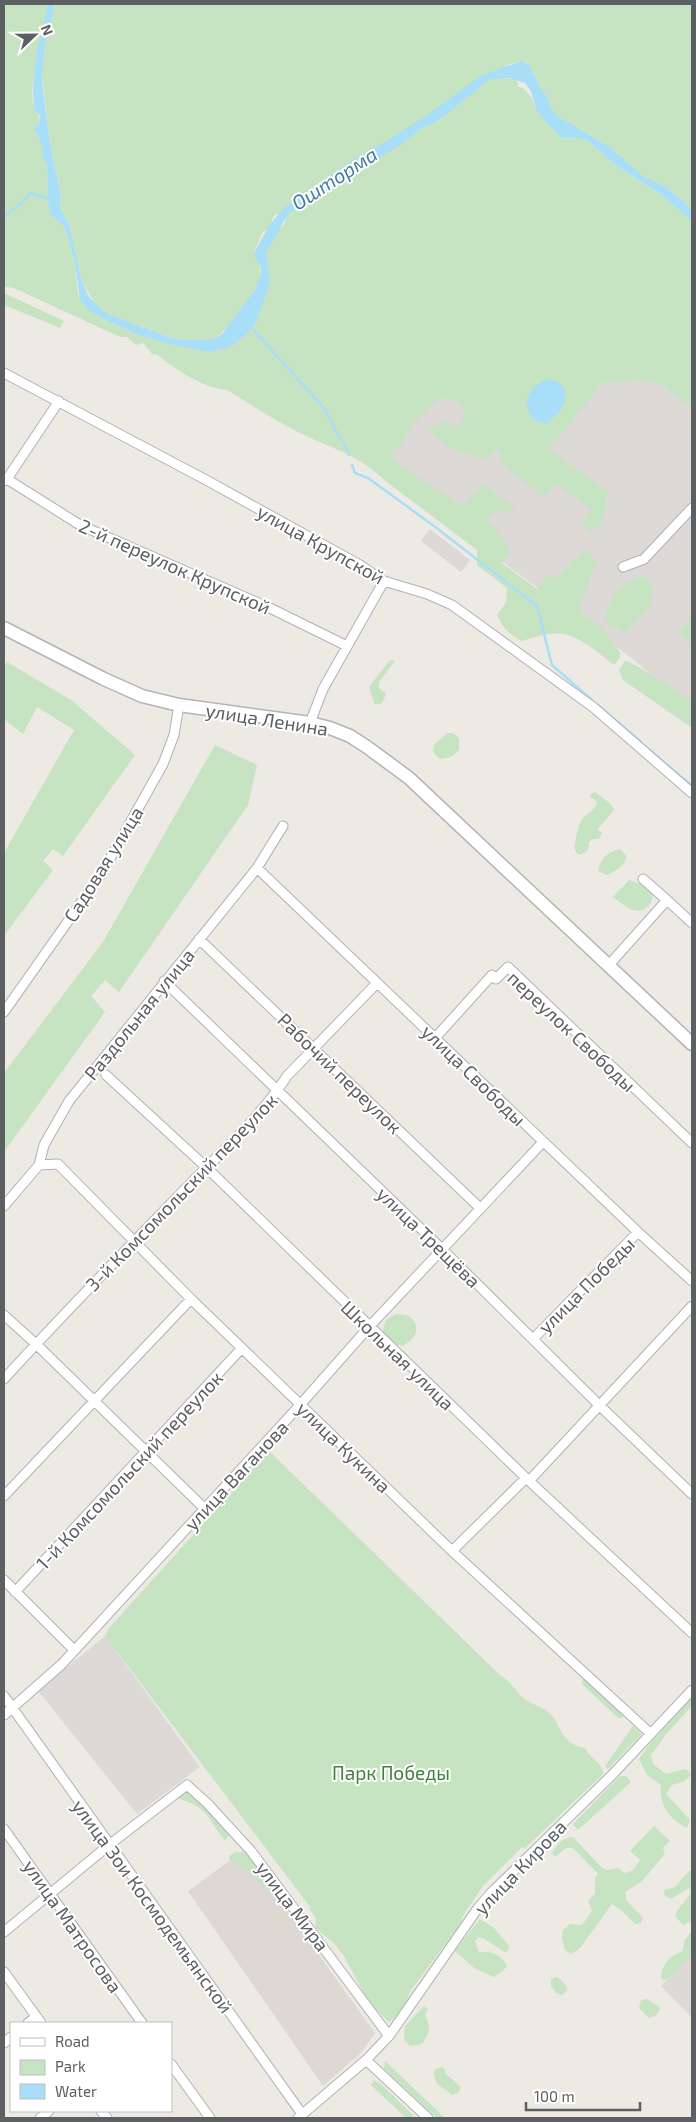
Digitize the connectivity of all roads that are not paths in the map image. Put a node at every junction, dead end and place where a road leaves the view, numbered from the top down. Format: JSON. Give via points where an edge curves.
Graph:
{"nodes":[{"id":1,"x":4,"y":373,"type":"edge"},
{"id":2,"x":59,"y":401,"type":"junction"},
{"id":3,"x":5,"y":480,"type":"edge"},
{"id":4,"x":692,"y":508,"type":"edge"},
{"id":5,"x":623,"y":567,"type":"dead end"},
{"id":6,"x":384,"y":581,"type":"junction"},
{"id":7,"x":4,"y":628,"type":"edge"},
{"id":8,"x":347,"y":646,"type":"junction"},
{"id":9,"x":179,"y":705,"type":"junction"},
{"id":10,"x":310,"y":723,"type":"junction"},
{"id":11,"x":692,"y":793,"type":"edge"},
{"id":12,"x":283,"y":826,"type":"dead end"},
{"id":13,"x":257,"y":868,"type":"junction"},
{"id":14,"x":643,"y":879,"type":"dead end"},
{"id":15,"x":667,"y":900,"type":"junction"},
{"id":16,"x":692,"y":923,"type":"edge"},
{"id":17,"x":199,"y":939,"type":"junction"},
{"id":18,"x":608,"y":966,"type":"junction"},
{"id":19,"x":164,"y":982,"type":"junction"},
{"id":20,"x":378,"y":983,"type":"junction"},
{"id":21,"x":4,"y":1012,"type":"edge"},
{"id":22,"x":436,"y":1037,"type":"junction"},
{"id":23,"x":692,"y":1044,"type":"edge"},
{"id":24,"x":314,"y":1048,"type":"junction"},
{"id":25,"x":106,"y":1075,"type":"dead end"},
{"id":26,"x":277,"y":1091,"type":"junction"},
{"id":27,"x":543,"y":1142,"type":"junction"},
{"id":28,"x":692,"y":1143,"type":"edge"},
{"id":29,"x":39,"y":1165,"type":"junction"},
{"id":30,"x":206,"y":1167,"type":"junction"},
{"id":31,"x":4,"y":1206,"type":"edge"},
{"id":32,"x":480,"y":1208,"type":"junction"},
{"id":33,"x":638,"y":1232,"type":"junction"},
{"id":34,"x":134,"y":1242,"type":"junction"},
{"id":35,"x":442,"y":1249,"type":"junction"},
{"id":36,"x":692,"y":1281,"type":"edge"},
{"id":37,"x":191,"y":1298,"type":"junction"},
{"id":38,"x":692,"y":1306,"type":"edge"},
{"id":39,"x":4,"y":1315,"type":"edge"},
{"id":40,"x":370,"y":1327,"type":"junction"},
{"id":41,"x":534,"y":1338,"type":"junction"},
{"id":42,"x":36,"y":1344,"type":"junction"},
{"id":43,"x":242,"y":1348,"type":"junction"},
{"id":44,"x":4,"y":1379,"type":"edge"},
{"id":45,"x":94,"y":1402,"type":"junction"},
{"id":46,"x":300,"y":1405,"type":"junction"},
{"id":47,"x":600,"y":1406,"type":"junction"},
{"id":48,"x":146,"y":1453,"type":"junction"},
{"id":49,"x":528,"y":1480,"type":"junction"},
{"id":50,"x":692,"y":1494,"type":"edge"},
{"id":51,"x":4,"y":1496,"type":"edge"},
{"id":52,"x":205,"y":1509,"type":"junction"},
{"id":53,"x":452,"y":1551,"type":"junction"},
{"id":54,"x":4,"y":1580,"type":"edge"},
{"id":55,"x":15,"y":1592,"type":"junction"},
{"id":56,"x":692,"y":1633,"type":"edge"},
{"id":57,"x":74,"y":1650,"type":"junction"},
{"id":58,"x":692,"y":1690,"type":"edge"},
{"id":59,"x":4,"y":1696,"type":"edge"},
{"id":60,"x":12,"y":1708,"type":"junction"},
{"id":61,"x":4,"y":1715,"type":"edge"},
{"id":62,"x":651,"y":1734,"type":"junction"},
{"id":63,"x":4,"y":1829,"type":"edge"},
{"id":64,"x":109,"y":1845,"type":"junction"},
{"id":65,"x":50,"y":1894,"type":"junction"},
{"id":66,"x":4,"y":1932,"type":"edge"},
{"id":67,"x":4,"y":1972,"type":"edge"},
{"id":68,"x":38,"y":2020,"type":"edge"},
{"id":69,"x":141,"y":2022,"type":"edge"},
{"id":70,"x":389,"y":2036,"type":"junction"},
{"id":71,"x":366,"y":2060,"type":"junction"},
{"id":72,"x":172,"y":2065,"type":"edge"},
{"id":73,"x":300,"y":2116,"type":"edge"},
{"id":74,"x":210,"y":2118,"type":"edge"},
{"id":75,"x":428,"y":2118,"type":"edge"}],
"edges":[{"from":1,"to":2,"type":"street","name":"улица Крупской"},
{"from":2,"to":3,"type":"street","name":"2-й переулок Крупской"},
{"from":2,"to":6,"type":"street","name":"улица Крупской"},
{"from":3,"to":8,"type":"street","name":"2-й переулок Крупской","via":[[80,525],[270,608]]},
{"from":4,"to":5,"type":"street","via":[[644,559]]},
{"from":6,"to":8,"type":"street"},
{"from":6,"to":11,"type":"street","name":"улица Крупской","via":[[452,605],[593,707]]},
{"from":7,"to":9,"type":"street","name":"улица Ленина","via":[[142,696]]},
{"from":8,"to":10,"type":"street","via":[[323,689]]},
{"from":9,"to":10,"type":"street","name":"улица Ленина"},
{"from":9,"to":21,"type":"street","name":"Садовая улица","via":[[174,735],[164,764],[102,873]]},
{"from":10,"to":18,"type":"street","name":"улица Ленина","via":[[350,736],[386,759]]},
{"from":12,"to":13,"type":"street","name":"Раздольная улица"},
{"from":13,"to":17,"type":"street","name":"Раздольная улица"},
{"from":13,"to":20,"type":"street","name":"улица Свободы"},
{"from":14,"to":15,"type":"street"},
{"from":15,"to":16,"type":"street"},
{"from":15,"to":18,"type":"street"},
{"from":17,"to":19,"type":"street","name":"Раздольная улица"},
{"from":17,"to":24,"type":"street","name":"Рабочий переулок"},
{"from":18,"to":23,"type":"street","name":"улица Ленина"},
{"from":19,"to":26,"type":"street","name":"улица Трещёва"},
{"from":19,"to":29,"type":"street","name":"Раздольная улица","via":[[69,1100],[44,1145]]},
{"from":20,"to":22,"type":"street","name":"улица Свободы"},
{"from":20,"to":24,"type":"street","name":"3-й Комсомольский переулок"},
{"from":22,"to":27,"type":"street","name":"улица Свободы"},
{"from":22,"to":28,"type":"street","name":"переулок Свободы","via":[[492,975],[496,979],[508,967]]},
{"from":24,"to":26,"type":"street","name":"3-й Комсомольский переулок"},
{"from":24,"to":32,"type":"street","name":"Рабочий переулок"},
{"from":25,"to":30,"type":"street","name":"Школьная улица"},
{"from":26,"to":30,"type":"street","name":"3-й Комсомольский переулок"},
{"from":26,"to":35,"type":"street","name":"улица Трещёва"},
{"from":27,"to":32,"type":"street","name":"улица Ваганова"},
{"from":27,"to":33,"type":"street","name":"улица Свободы"},
{"from":29,"to":31,"type":"street","name":"Раздольная улица"},
{"from":29,"to":34,"type":"street","name":"улица Кукина","via":[[58,1164]]},
{"from":30,"to":34,"type":"street","name":"3-й Комсомольский переулок"},
{"from":30,"to":40,"type":"street","name":"Школьная улица"},
{"from":32,"to":35,"type":"street","name":"улица Ваганова"},
{"from":33,"to":36,"type":"street","name":"улица Свободы"},
{"from":33,"to":41,"type":"street","name":"улица Победы"},
{"from":34,"to":37,"type":"street","name":"улица Кукина"},
{"from":34,"to":42,"type":"street","name":"3-й Комсомольский переулок"},
{"from":35,"to":40,"type":"street","name":"улица Ваганова"},
{"from":35,"to":41,"type":"street","name":"улица Трещёва"},
{"from":37,"to":43,"type":"street","name":"улица Кукина"},
{"from":37,"to":45,"type":"street"},
{"from":38,"to":47,"type":"street"},
{"from":39,"to":42,"type":"street"},
{"from":40,"to":46,"type":"street","name":"улица Ваганова"},
{"from":40,"to":49,"type":"street","name":"Школьная улица"},
{"from":41,"to":47,"type":"street","name":"улица Трещёва"},
{"from":42,"to":44,"type":"street","name":"3-й Комсомольский переулок"},
{"from":42,"to":45,"type":"street"},
{"from":43,"to":46,"type":"street","name":"улица Кукина"},
{"from":43,"to":48,"type":"street","name":"1-й Комсомольский переулок"},
{"from":45,"to":48,"type":"street"},
{"from":45,"to":51,"type":"street"},
{"from":46,"to":52,"type":"street","name":"улица Ваганова"},
{"from":46,"to":53,"type":"street","name":"улица Кукина"},
{"from":47,"to":49,"type":"street"},
{"from":47,"to":50,"type":"street","name":"улица Трещёва"},
{"from":48,"to":52,"type":"street"},
{"from":48,"to":55,"type":"street","name":"1-й Комсомольский переулок"},
{"from":49,"to":53,"type":"street"},
{"from":49,"to":56,"type":"street","name":"Школьная улица"},
{"from":52,"to":57,"type":"street","name":"улица Ваганова"},
{"from":53,"to":62,"type":"street","name":"улица Кукина"},
{"from":54,"to":55,"type":"street"},
{"from":55,"to":57,"type":"street"},
{"from":57,"to":60,"type":"street","name":"улица Ваганова"},
{"from":58,"to":62,"type":"street","name":"улица Кирова"},
{"from":59,"to":60,"type":"street","name":"улица Зои Космодемьянской"},
{"from":60,"to":61,"type":"street","name":"улица Ваганова"},
{"from":60,"to":64,"type":"street","name":"улица Зои Космодемьянской"},
{"from":62,"to":70,"type":"street","name":"улица Кирова","via":[[491,1893]]},
{"from":63,"to":65,"type":"street","name":"улица Матросова"},
{"from":64,"to":65,"type":"street"},
{"from":64,"to":70,"type":"street","name":"улица Мира","via":[[187,1785],[207,1802],[251,1851]]},
{"from":64,"to":73,"type":"street","name":"улица Зои Космодемьянской"},
{"from":65,"to":66,"type":"street"},
{"from":65,"to":69,"type":"street","name":"улица Матросова"},
{"from":67,"to":68,"type":"street"},
{"from":70,"to":71,"type":"street","name":"улица Кирова"},
{"from":71,"to":73,"type":"street","name":"улица Кирова"},
{"from":71,"to":75,"type":"street"},
{"from":72,"to":74,"type":"street"}]}
